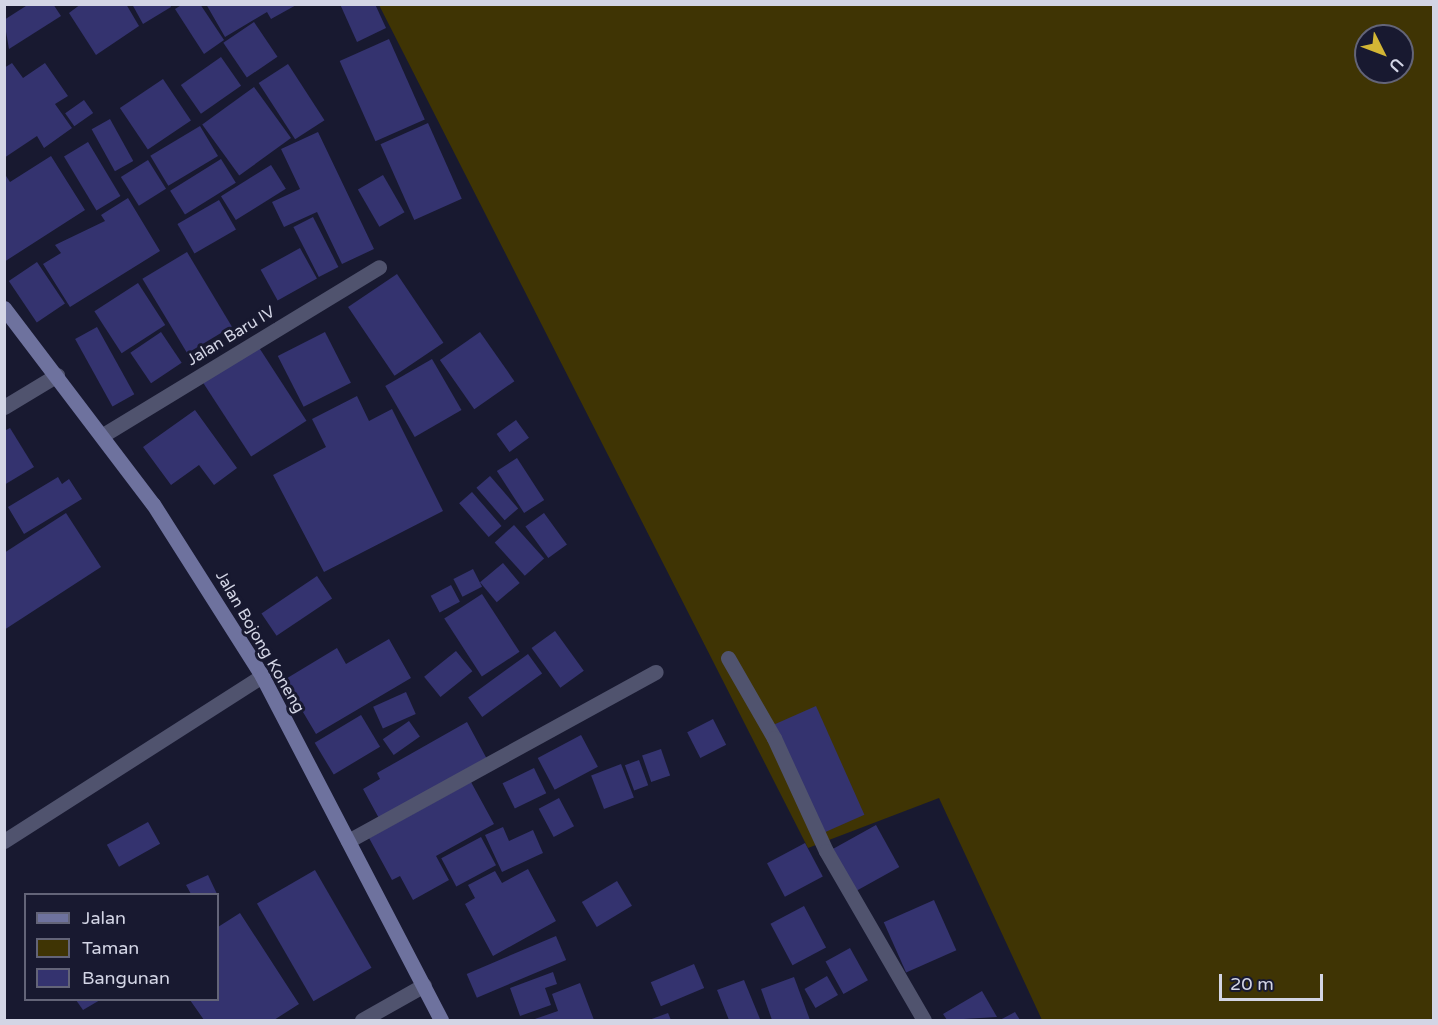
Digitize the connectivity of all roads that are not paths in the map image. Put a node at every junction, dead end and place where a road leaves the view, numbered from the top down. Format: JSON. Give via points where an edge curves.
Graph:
{"nodes":[{"id":1,"x":379,"y":267,"type":"dead end"},
{"id":2,"x":4,"y":308,"type":"edge"},
{"id":3,"x":57,"y":375,"type":"junction"},
{"id":4,"x":4,"y":407,"type":"edge"},
{"id":5,"x":103,"y":435,"type":"junction"},
{"id":6,"x":728,"y":658,"type":"dead end"},
{"id":7,"x":656,"y":672,"type":"dead end"},
{"id":8,"x":262,"y":675,"type":"junction"},
{"id":9,"x":4,"y":841,"type":"edge"},
{"id":10,"x":348,"y":842,"type":"junction"},
{"id":11,"x":424,"y":984,"type":"junction"},
{"id":12,"x":362,"y":1020,"type":"edge"},
{"id":13,"x":441,"y":1020,"type":"edge"},
{"id":14,"x":924,"y":1020,"type":"edge"}],
"edges":[{"from":1,"to":5,"type":"street","name":"Jalan Baru IV"},
{"from":2,"to":3,"type":"street","name":"Jalan Bojong Koneng"},
{"from":3,"to":4,"type":"street"},
{"from":3,"to":5,"type":"street","name":"Jalan Bojong Koneng"},
{"from":5,"to":8,"type":"street","name":"Jalan Bojong Koneng"},
{"from":6,"to":14,"type":"street","via":[[774,738],[826,851]]},
{"from":7,"to":10,"type":"street"},
{"from":8,"to":9,"type":"street"},
{"from":8,"to":10,"type":"street","name":"Jalan Bojong Koneng"},
{"from":10,"to":11,"type":"street","name":"Jalan Bojong Koneng"},
{"from":11,"to":12,"type":"street"},
{"from":11,"to":13,"type":"street","name":"Jalan Bojong Koneng"}]}
